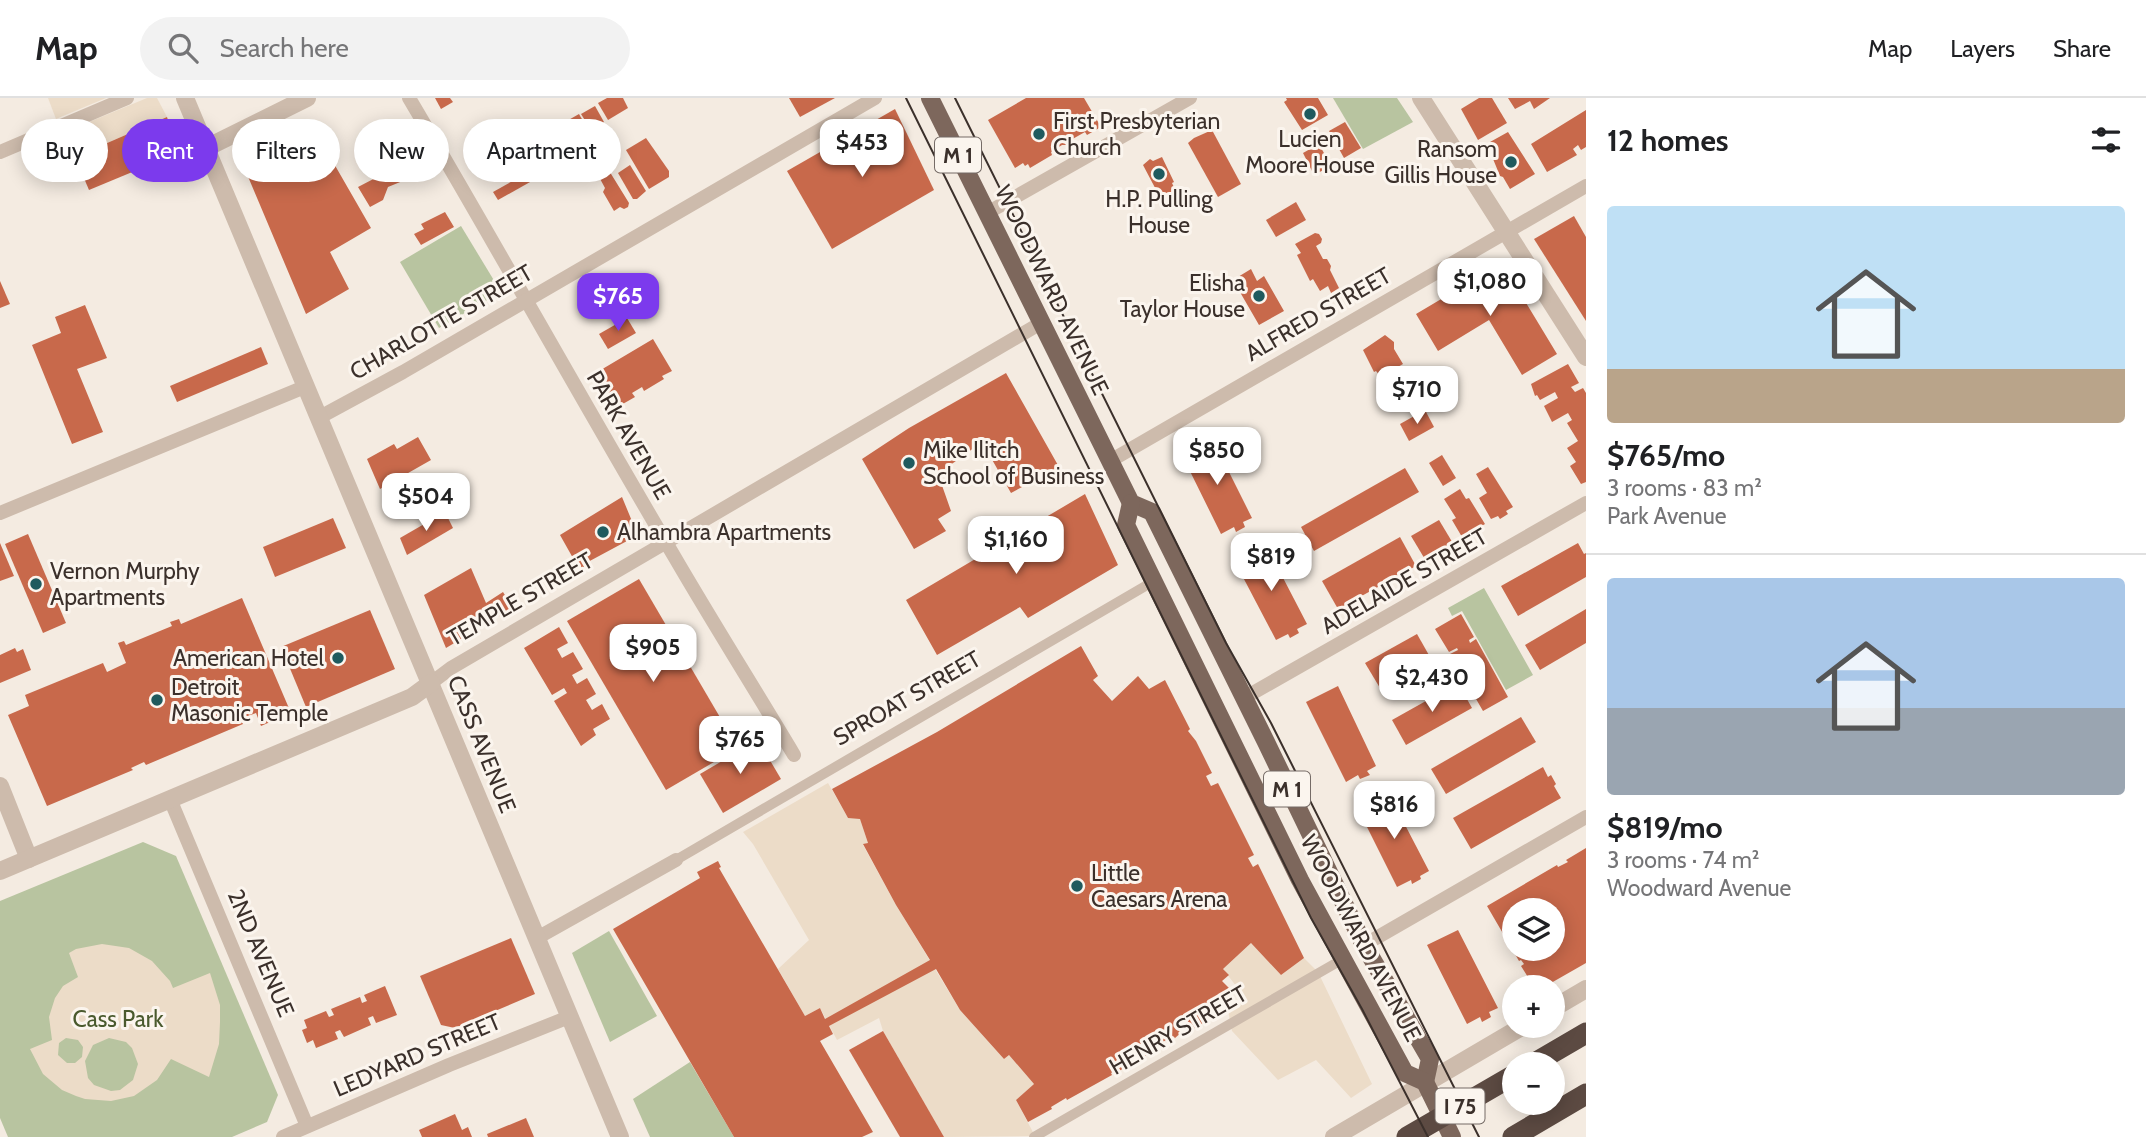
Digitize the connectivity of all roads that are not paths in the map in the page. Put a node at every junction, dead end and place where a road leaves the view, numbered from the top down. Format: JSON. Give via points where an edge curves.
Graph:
{"nodes":[{"id":1,"x":127,"y":98,"type":"edge"},
{"id":2,"x":185,"y":98,"type":"edge"},
{"id":3,"x":307,"y":98,"type":"edge"},
{"id":4,"x":409,"y":98,"type":"edge"},
{"id":5,"x":875,"y":98,"type":"edge"},
{"id":6,"x":930,"y":98,"type":"edge"},
{"id":7,"x":1190,"y":98,"type":"edge"},
{"id":8,"x":1421,"y":98,"type":"edge"},
{"id":9,"x":194,"y":119,"type":"edge"},
{"id":10,"x":218,"y":142,"type":"edge"},
{"id":11,"x":0,"y":152,"type":"edge"},
{"id":12,"x":218,"y":176,"type":"edge"},
{"id":13,"x":1586,"y":186,"type":"edge"},
{"id":14,"x":987,"y":212,"type":"junction"},
{"id":15,"x":1506,"y":232,"type":"junction"},
{"id":16,"x":527,"y":299,"type":"junction"},
{"id":17,"x":1041,"y":323,"type":"junction"},
{"id":18,"x":1586,"y":357,"type":"edge"},
{"id":19,"x":307,"y":386,"type":"junction"},
{"id":20,"x":320,"y":417,"type":"junction"},
{"id":21,"x":1110,"y":461,"type":"junction"},
{"id":22,"x":1131,"y":503,"type":"junction"},
{"id":23,"x":1586,"y":503,"type":"edge"},
{"id":24,"x":0,"y":513,"type":"edge"},
{"id":25,"x":666,"y":542,"type":"junction"},
{"id":26,"x":1154,"y":581,"type":"junction"},
{"id":27,"x":430,"y":683,"type":"junction"},
{"id":28,"x":1244,"y":698,"type":"junction"},
{"id":29,"x":794,"y":755,"type":"dead end"},
{"id":30,"x":0,"y":786,"type":"edge"},
{"id":31,"x":170,"y":799,"type":"junction"},
{"id":32,"x":1586,"y":817,"type":"edge"},
{"id":33,"x":29,"y":859,"type":"junction"},
{"id":34,"x":676,"y":860,"type":"joint"},
{"id":35,"x":0,"y":871,"type":"edge"},
{"id":36,"x":537,"y":937,"type":"junction"},
{"id":37,"x":1364,"y":945,"type":"junction"},
{"id":38,"x":1343,"y":959,"type":"junction"},
{"id":39,"x":1586,"y":989,"type":"edge"},
{"id":40,"x":1565,"y":1001,"type":"edge"},
{"id":41,"x":569,"y":1017,"type":"junction"},
{"id":42,"x":1586,"y":1033,"type":"edge"},
{"id":43,"x":1505,"y":1038,"type":"edge"},
{"id":44,"x":1554,"y":1052,"type":"edge"},
{"id":45,"x":1502,"y":1082,"type":"edge"},
{"id":46,"x":1428,"y":1088,"type":"junction"},
{"id":47,"x":1586,"y":1094,"type":"edge"},
{"id":48,"x":307,"y":1126,"type":"junction"},
{"id":49,"x":283,"y":1137,"type":"edge"},
{"id":50,"x":620,"y":1137,"type":"edge"},
{"id":51,"x":1034,"y":1137,"type":"edge"},
{"id":52,"x":1334,"y":1137,"type":"edge"},
{"id":53,"x":1407,"y":1137,"type":"edge"},
{"id":54,"x":1452,"y":1137,"type":"edge"},
{"id":55,"x":1513,"y":1137,"type":"edge"}],
"edges":[{"from":1,"to":11,"type":"street"},
{"from":2,"to":9,"type":"street","name":"CASS AVENUE"},
{"from":3,"to":10,"type":"street"},
{"from":4,"to":16,"type":"street","name":"PARK AVENUE"},
{"from":5,"to":16,"type":"street","name":"CHARLOTTE STREET"},
{"from":6,"to":14,"type":"main road","name":"WOODWARD AVENUE","number":"M 1"},
{"from":7,"to":14,"type":"street"},
{"from":8,"to":15,"type":"street"},
{"from":12,"to":19,"type":"street","name":"CASS AVENUE"},
{"from":13,"to":15,"type":"street","name":"ALFRED STREET"},
{"from":14,"to":17,"type":"main road","name":"WOODWARD AVENUE","number":"M 1"},
{"from":15,"to":18,"type":"street"},
{"from":15,"to":21,"type":"street","name":"ALFRED STREET"},
{"from":16,"to":20,"type":"street","name":"CHARLOTTE STREET"},
{"from":16,"to":25,"type":"street","name":"PARK AVENUE"},
{"from":17,"to":21,"type":"main road","name":"WOODWARD AVENUE","number":"M 1"},
{"from":17,"to":25,"type":"street","name":"TEMPLE STREET"},
{"from":19,"to":20,"type":"street","name":"CASS AVENUE"},
{"from":19,"to":24,"type":"street"},
{"from":20,"to":27,"type":"street","name":"CASS AVENUE"},
{"from":21,"to":22,"type":"main road","name":"WOODWARD AVENUE","number":"M 1"},
{"from":22,"to":26,"type":"main road","name":"WOODWARD AVENUE","number":"M 1","via":[[1126,525]]},
{"from":22,"to":28,"type":"main road","name":"WOODWARD AVENUE","number":"M 1","via":[[1152,512]]},
{"from":23,"to":28,"type":"street","name":"ADELAIDE STREET"},
{"from":25,"to":27,"type":"street","name":"TEMPLE STREET"},
{"from":25,"to":29,"type":"street","name":"PARK AVENUE"},
{"from":26,"to":34,"type":"street","name":"SPROAT STREET"},
{"from":26,"to":38,"type":"main road","name":"WOODWARD AVENUE","number":"M 1"},
{"from":27,"to":31,"type":"street","name":"TEMPLE STREET","via":[[412,696]]},
{"from":27,"to":36,"type":"street","name":"CASS AVENUE"},
{"from":28,"to":37,"type":"main road","name":"WOODWARD AVENUE","number":"M 1"},
{"from":30,"to":33,"type":"street"},
{"from":31,"to":33,"type":"street","name":"TEMPLE STREET"},
{"from":31,"to":48,"type":"street","name":"2ND AVENUE"},
{"from":32,"to":37,"type":"street"},
{"from":33,"to":35,"type":"street","name":"TEMPLE STREET"},
{"from":34,"to":36,"type":"street","name":"SPROAT STREET"},
{"from":36,"to":41,"type":"street","name":"CASS AVENUE"},
{"from":37,"to":46,"type":"main road","name":"WOODWARD AVENUE","number":"M 1","via":[[1430,1059]]},
{"from":38,"to":46,"type":"main road","name":"WOODWARD AVENUE","number":"M 1","via":[[1405,1073]]},
{"from":38,"to":51,"type":"street","name":"HENRY STREET"},
{"from":39,"to":40,"type":"street"},
{"from":41,"to":48,"type":"street","name":"LEDYARD STREET"},
{"from":41,"to":50,"type":"street","name":"CASS AVENUE"},
{"from":42,"to":44,"type":"highway"},
{"from":43,"to":46,"type":"street"},
{"from":45,"to":53,"type":"highway","number":"I 75"},
{"from":46,"to":52,"type":"street"},
{"from":46,"to":54,"type":"main road","name":"WOODWARD AVENUE","number":"M 1"},
{"from":47,"to":55,"type":"highway","number":"I 75"},
{"from":48,"to":49,"type":"street","name":"LEDYARD STREET"}]}
